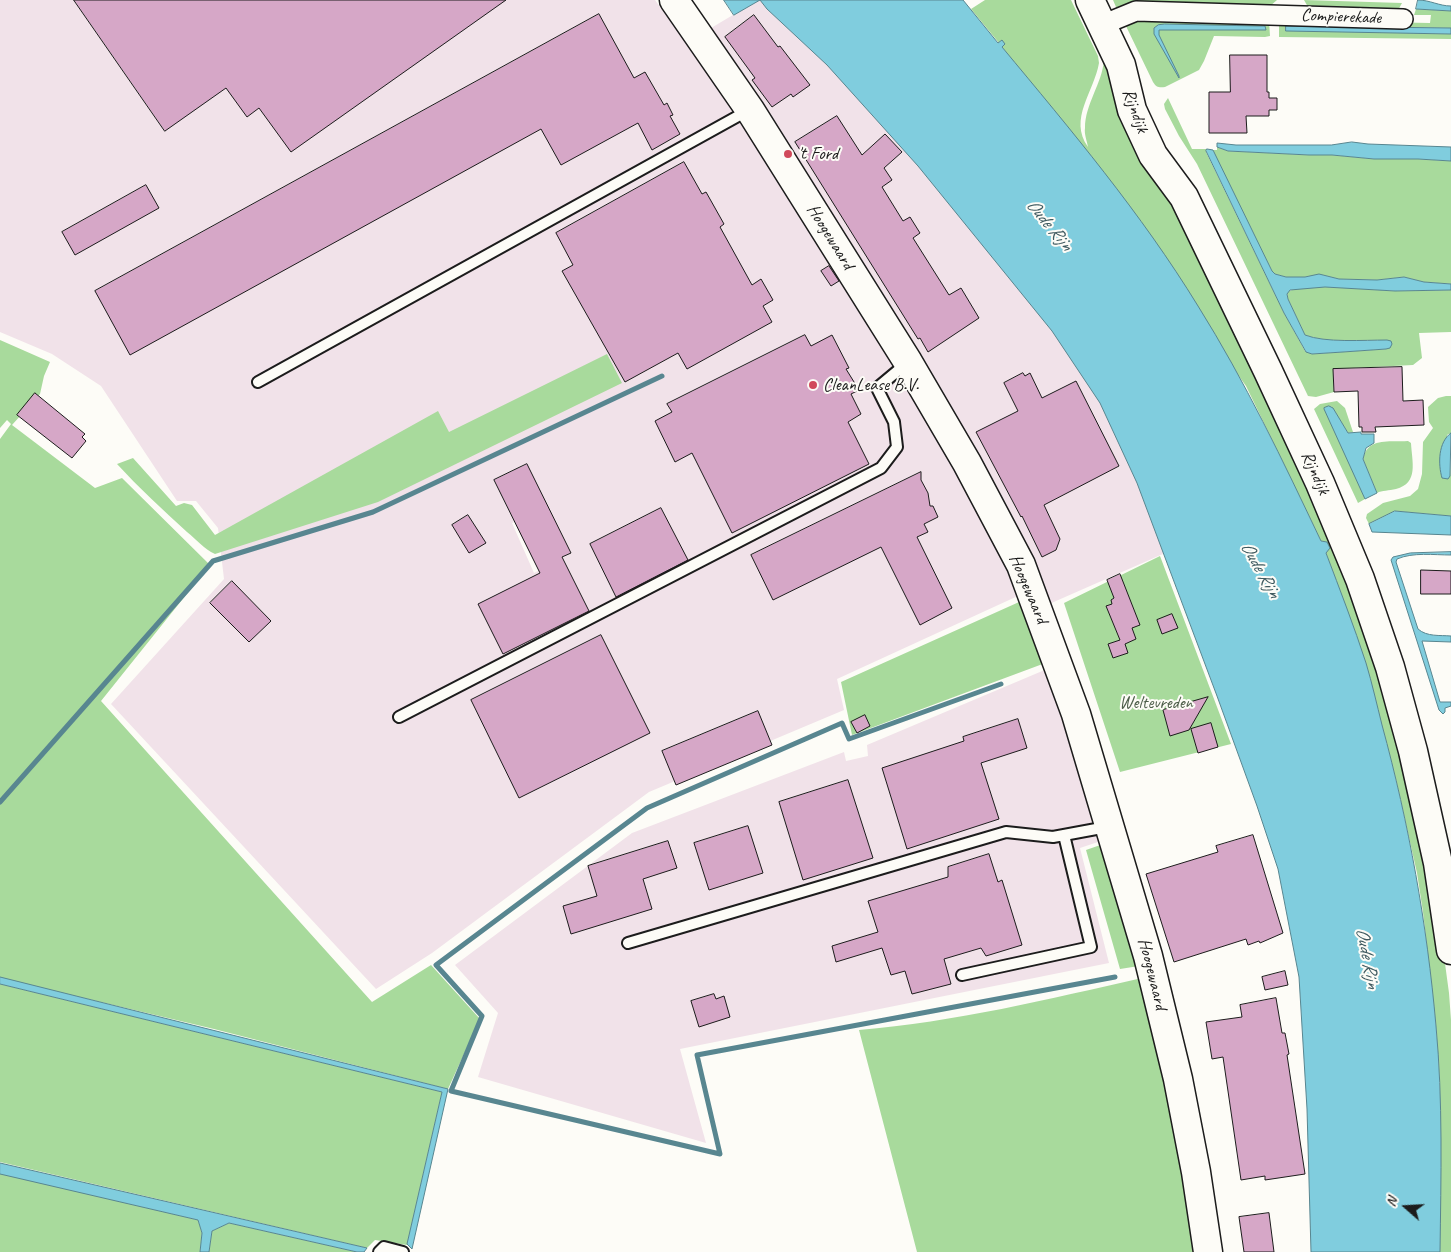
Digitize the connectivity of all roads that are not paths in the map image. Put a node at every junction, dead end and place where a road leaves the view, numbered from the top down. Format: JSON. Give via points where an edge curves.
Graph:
{"nodes":[{"id":1,"x":674,"y":0,"type":"edge"},
{"id":2,"x":1090,"y":0,"type":"edge"},
{"id":3,"x":1403,"y":19,"type":"dead end"},
{"id":4,"x":1102,"y":25,"type":"junction"},
{"id":5,"x":750,"y":110,"type":"junction"},
{"id":6,"x":908,"y":362,"type":"junction"},
{"id":7,"x":258,"y":382,"type":"dead end"},
{"id":8,"x":399,"y":717,"type":"dead end"},
{"id":9,"x":1111,"y":826,"type":"junction"},
{"id":10,"x":1064,"y":835,"type":"junction"},
{"id":11,"x":628,"y":943,"type":"dead end"},
{"id":12,"x":1451,"y":950,"type":"edge"},
{"id":13,"x":962,"y":975,"type":"dead end"},
{"id":14,"x":379,"y":1252,"type":"edge"},
{"id":15,"x":403,"y":1252,"type":"edge"},
{"id":16,"x":1208,"y":1252,"type":"edge"}],
"edges":[{"from":1,"to":5,"type":"street","name":"Hoogewaard"},
{"from":2,"to":4,"type":"street","name":"Rijndijk"},
{"from":3,"to":4,"type":"street","name":"Compierekade","via":[[1136,12]]},
{"from":4,"to":12,"type":"street","name":"Rijndijk","via":[[1122,65],[1132,110],[1153,155],[1184,197],[1320,483],[1360,579],[1390,667],[1413,751],[1438,863]]},
{"from":5,"to":6,"type":"street","name":"Hoogewaard"},
{"from":5,"to":7,"type":"lane"},
{"from":6,"to":8,"type":"lane","via":[[877,388],[894,422],[897,447],[881,468]]},
{"from":6,"to":9,"type":"street","name":"Hoogewaard","via":[[1021,565],[1076,714]]},
{"from":9,"to":10,"type":"lane"},
{"from":9,"to":16,"type":"street","name":"Hoogewaard","via":[[1178,1079]]},
{"from":10,"to":11,"type":"lane","via":[[1053,837],[1006,832]]},
{"from":10,"to":13,"type":"lane","via":[[1091,947]]},
{"from":14,"to":15,"type":"lane","via":[[384,1247]]}]}
